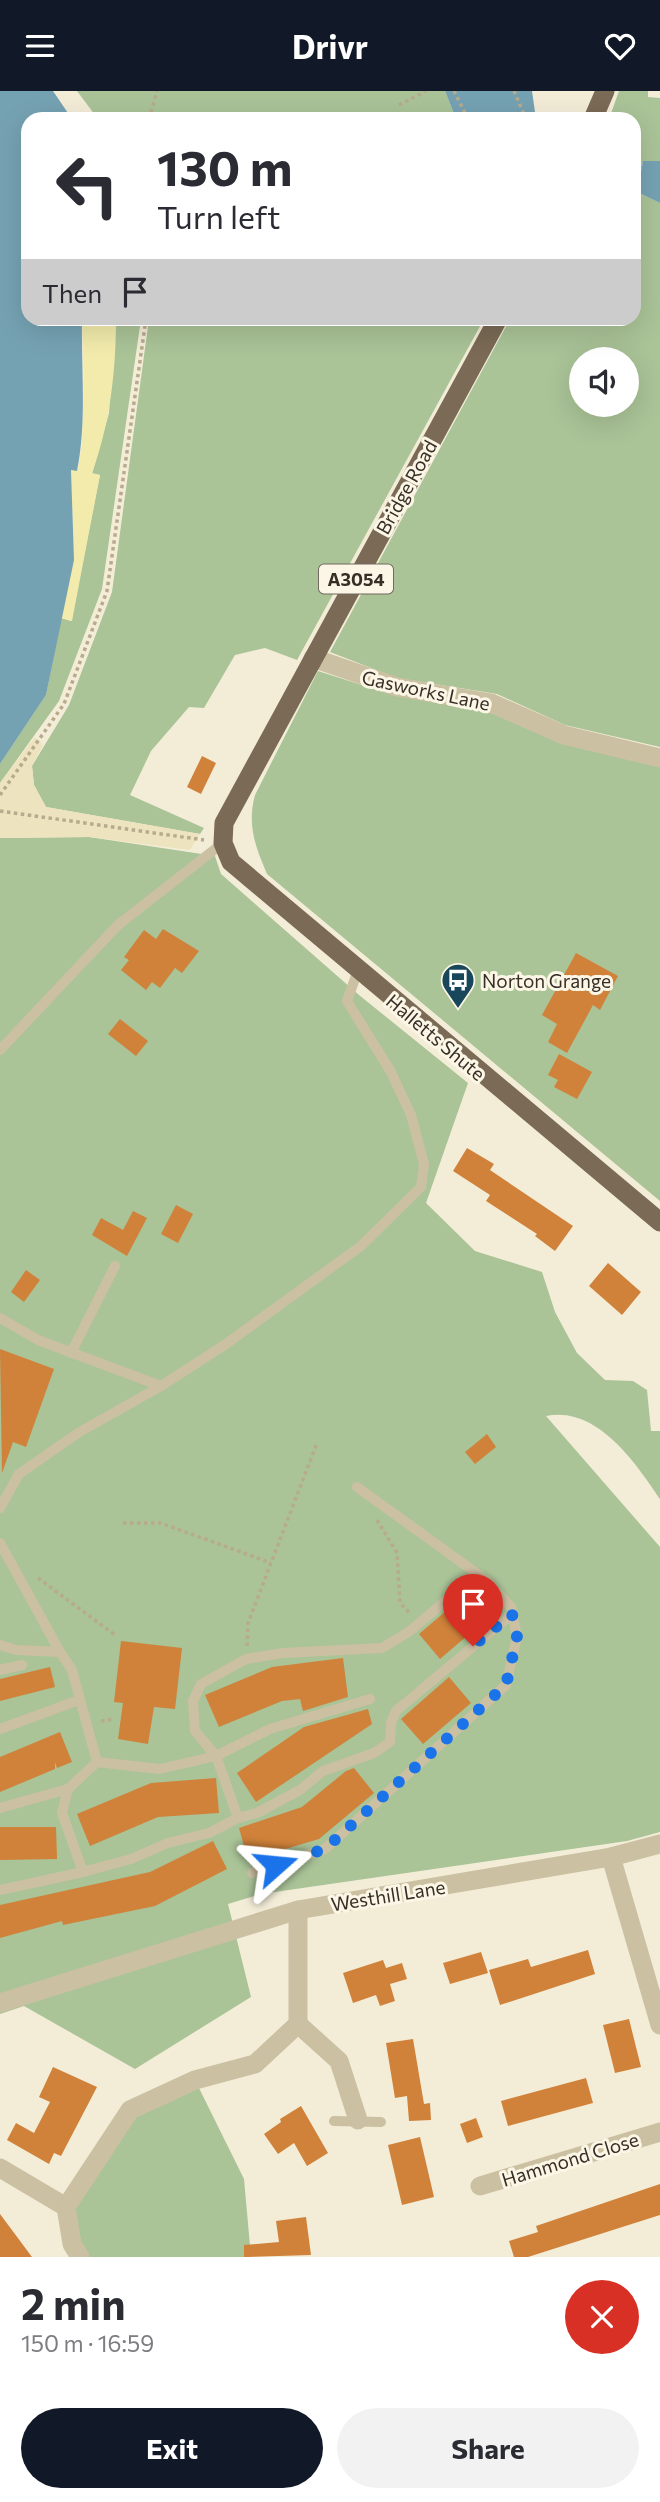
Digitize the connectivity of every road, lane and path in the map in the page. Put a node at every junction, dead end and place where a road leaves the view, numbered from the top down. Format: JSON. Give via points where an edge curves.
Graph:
{"nodes":[{"id":1,"x":157,"y":91,"type":"edge"},
{"id":2,"x":426,"y":91,"type":"edge"},
{"id":3,"x":454,"y":91,"type":"edge"},
{"id":4,"x":514,"y":91,"type":"edge"},
{"id":5,"x":605,"y":91,"type":"edge"},
{"id":6,"x":399,"y":104,"type":"dead end"},
{"id":7,"x":151,"y":112,"type":"edge"},
{"id":8,"x":464,"y":112,"type":"edge"},
{"id":9,"x":523,"y":112,"type":"edge"},
{"id":10,"x":596,"y":112,"type":"edge"},
{"id":11,"x":145,"y":326,"type":"edge"},
{"id":12,"x":494,"y":326,"type":"edge"},
{"id":13,"x":313,"y":658,"type":"junction"},
{"id":14,"x":660,"y":758,"type":"edge"},
{"id":15,"x":0,"y":795,"type":"edge"},
{"id":16,"x":0,"y":811,"type":"edge"},
{"id":17,"x":223,"y":843,"type":"junction"},
{"id":18,"x":358,"y":970,"type":"junction"},
{"id":19,"x":0,"y":1050,"type":"edge"},
{"id":20,"x":660,"y":1222,"type":"edge"},
{"id":21,"x":115,"y":1266,"type":"dead end"},
{"id":22,"x":0,"y":1318,"type":"edge"},
{"id":23,"x":71,"y":1353,"type":"junction"},
{"id":24,"x":161,"y":1387,"type":"junction"},
{"id":25,"x":317,"y":1444,"type":"dead end"},
{"id":26,"x":356,"y":1487,"type":"joint"},
{"id":27,"x":0,"y":1508,"type":"edge"},
{"id":28,"x":123,"y":1523,"type":"dead end"},
{"id":29,"x":0,"y":1543,"type":"edge"},
{"id":30,"x":8,"y":1557,"type":"junction"},
{"id":31,"x":271,"y":1563,"type":"junction"},
{"id":32,"x":477,"y":1574,"type":"junction"},
{"id":33,"x":512,"y":1614,"type":"junction"},
{"id":34,"x":421,"y":1622,"type":"junction"},
{"id":35,"x":115,"y":1635,"type":"dead end"},
{"id":36,"x":0,"y":1645,"type":"edge"},
{"id":37,"x":60,"y":1652,"type":"junction"},
{"id":38,"x":246,"y":1659,"type":"junction"},
{"id":39,"x":22,"y":1665,"type":"dead end"},
{"id":40,"x":0,"y":1670,"type":"edge"},
{"id":41,"x":370,"y":1699,"type":"dead end"},
{"id":42,"x":79,"y":1700,"type":"junction"},
{"id":43,"x":0,"y":1729,"type":"edge"},
{"id":44,"x":216,"y":1756,"type":"junction"},
{"id":45,"x":97,"y":1762,"type":"junction"},
{"id":46,"x":68,"y":1789,"type":"junction"},
{"id":47,"x":0,"y":1808,"type":"edge"},
{"id":48,"x":238,"y":1818,"type":"junction"},
{"id":49,"x":660,"y":1844,"type":"edge"},
{"id":50,"x":611,"y":1857,"type":"junction"},
{"id":51,"x":83,"y":1872,"type":"junction"},
{"id":52,"x":252,"y":1873,"type":"dead end"},
{"id":53,"x":0,"y":1890,"type":"edge"},
{"id":54,"x":298,"y":1910,"type":"junction"},
{"id":55,"x":0,"y":2003,"type":"edge"},
{"id":56,"x":298,"y":2024,"type":"junction"},
{"id":57,"x":660,"y":2025,"type":"edge"},
{"id":58,"x":358,"y":2120,"type":"junction"},
{"id":59,"x":334,"y":2121,"type":"dead end"},
{"id":60,"x":381,"y":2122,"type":"dead end"},
{"id":61,"x":660,"y":2132,"type":"edge"},
{"id":62,"x":0,"y":2168,"type":"edge"},
{"id":63,"x":480,"y":2186,"type":"dead end"},
{"id":64,"x":66,"y":2207,"type":"junction"},
{"id":65,"x":80,"y":2257,"type":"edge"}],
"edges":[{"from":1,"to":7,"type":"path"},
{"from":2,"to":6,"type":"path"},
{"from":3,"to":8,"type":"path"},
{"from":4,"to":9,"type":"path"},
{"from":5,"to":10,"type":"main road"},
{"from":11,"to":15,"type":"path","via":[[107,591],[64,704]]},
{"from":12,"to":13,"type":"main road","name":"Bridge Road","number":"A3054"},
{"from":13,"to":14,"type":"street","name":"Gasworks Lane","via":[[397,687],[491,703],[564,735]]},
{"from":13,"to":17,"type":"main road","name":"Bridge Road","number":"A3054","via":[[224,823]]},
{"from":16,"to":17,"type":"path"},
{"from":17,"to":18,"type":"main road","name":"Halletts Shute","via":[[231,862]]},
{"from":17,"to":19,"type":"lane","via":[[118,925]]},
{"from":18,"to":20,"type":"main road","name":"Halletts Shute"},
{"from":18,"to":24,"type":"lane","via":[[347,1001],[391,1072],[411,1115],[424,1164],[421,1187],[339,1263]]},
{"from":21,"to":23,"type":"lane"},
{"from":22,"to":23,"type":"lane"},
{"from":23,"to":24,"type":"lane"},
{"from":24,"to":27,"type":"lane","via":[[78,1433],[19,1474]]},
{"from":25,"to":31,"type":"path"},
{"from":26,"to":32,"type":"lane"},
{"from":26,"to":34,"type":"path","via":[[397,1553],[400,1604]]},
{"from":28,"to":31,"type":"path","via":[[160,1523]]},
{"from":29,"to":30,"type":"lane"},
{"from":30,"to":35,"type":"path"},
{"from":30,"to":37,"type":"lane"},
{"from":31,"to":38,"type":"path","via":[[248,1623]]},
{"from":32,"to":33,"type":"lane","via":[[511,1607]]},
{"from":32,"to":34,"type":"lane"},
{"from":33,"to":48,"type":"lane","via":[[396,1711],[390,1742],[374,1753],[323,1772],[257,1814]]},
{"from":33,"to":52,"type":"lane","via":[[517,1637],[506,1685],[483,1709],[423,1757],[325,1849]]},
{"from":34,"to":38,"type":"lane","via":[[382,1648]]},
{"from":36,"to":37,"type":"lane"},
{"from":37,"to":42,"type":"lane","via":[[72,1670]]},
{"from":38,"to":44,"type":"lane","via":[[201,1684],[193,1701],[195,1731]]},
{"from":39,"to":40,"type":"lane"},
{"from":41,"to":44,"type":"lane","via":[[270,1729]]},
{"from":42,"to":43,"type":"lane"},
{"from":42,"to":45,"type":"lane"},
{"from":44,"to":45,"type":"lane","via":[[160,1769]]},
{"from":44,"to":48,"type":"lane"},
{"from":45,"to":46,"type":"lane"},
{"from":46,"to":47,"type":"lane"},
{"from":46,"to":51,"type":"lane","via":[[62,1814]]},
{"from":48,"to":51,"type":"lane","via":[[209,1833]]},
{"from":49,"to":50,"type":"street","name":"Westhill Lane"},
{"from":50,"to":54,"type":"street","name":"Westhill Lane"},
{"from":50,"to":57,"type":"street"},
{"from":51,"to":53,"type":"lane"},
{"from":54,"to":55,"type":"street","name":"Westhill Lane"},
{"from":54,"to":56,"type":"street"},
{"from":56,"to":58,"type":"street","via":[[339,2060]]},
{"from":56,"to":64,"type":"street","via":[[255,2064],[195,2080],[130,2110]]},
{"from":58,"to":59,"type":"lane"},
{"from":58,"to":60,"type":"lane"},
{"from":61,"to":63,"type":"street","name":"Hammond Close"},
{"from":62,"to":64,"type":"street"},
{"from":64,"to":65,"type":"street","via":[[72,2243]]}]}
